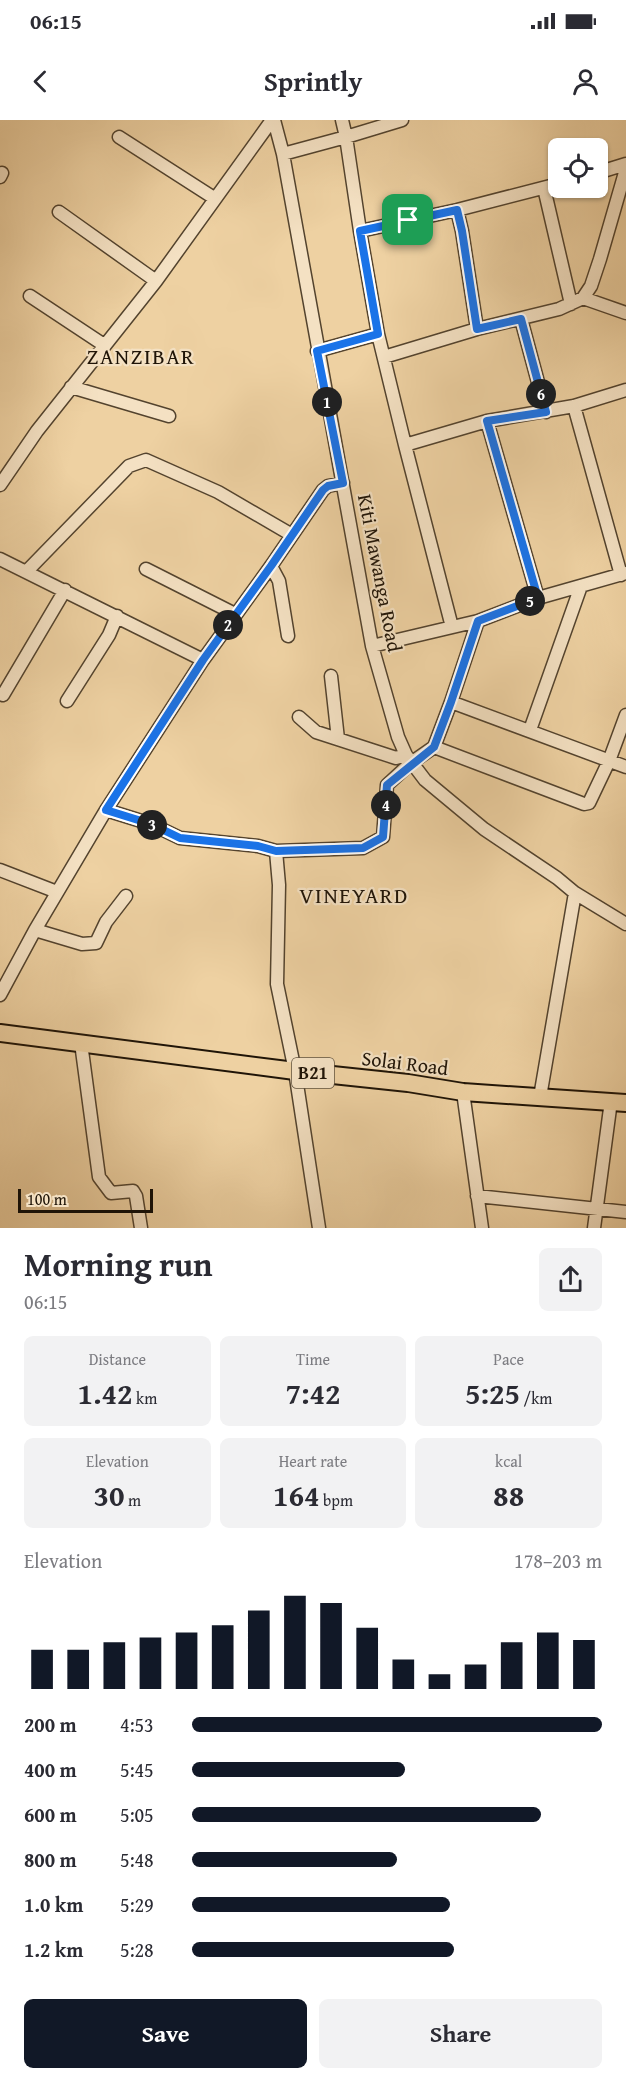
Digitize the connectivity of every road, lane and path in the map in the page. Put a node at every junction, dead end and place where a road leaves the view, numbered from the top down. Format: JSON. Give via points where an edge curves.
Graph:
{"nodes":[{"id":1,"x":273,"y":120,"type":"edge"},
{"id":2,"x":342,"y":120,"type":"edge"},
{"id":3,"x":402,"y":120,"type":"edge"},
{"id":4,"x":119,"y":137,"type":"dead end"},
{"id":5,"x":346,"y":137,"type":"junction"},
{"id":6,"x":283,"y":154,"type":"junction"},
{"id":7,"x":626,"y":164,"type":"edge"},
{"id":8,"x":626,"y":169,"type":"edge"},
{"id":9,"x":608,"y":170,"type":"edge"},
{"id":10,"x":548,"y":187,"type":"edge"},
{"id":11,"x":544,"y":188,"type":"junction"},
{"id":12,"x":214,"y":198,"type":"junction"},
{"id":13,"x":457,"y":210,"type":"junction"},
{"id":14,"x":59,"y":212,"type":"dead end"},
{"id":15,"x":613,"y":219,"type":"junction"},
{"id":16,"x":626,"y":223,"type":"edge"},
{"id":17,"x":360,"y":231,"type":"junction"},
{"id":18,"x":156,"y":281,"type":"junction"},
{"id":19,"x":30,"y":296,"type":"dead end"},
{"id":20,"x":577,"y":301,"type":"junction"},
{"id":21,"x":626,"y":313,"type":"edge"},
{"id":22,"x":521,"y":319,"type":"junction"},
{"id":23,"x":477,"y":329,"type":"junction"},
{"id":24,"x":378,"y":334,"type":"junction"},
{"id":25,"x":104,"y":345,"type":"junction"},
{"id":26,"x":317,"y":351,"type":"junction"},
{"id":27,"x":384,"y":357,"type":"junction"},
{"id":28,"x":71,"y":387,"type":"junction"},
{"id":29,"x":626,"y":390,"type":"edge"},
{"id":30,"x":574,"y":406,"type":"junction"},
{"id":31,"x":546,"y":412,"type":"junction"},
{"id":32,"x":169,"y":416,"type":"dead end"},
{"id":33,"x":487,"y":421,"type":"junction"},
{"id":34,"x":405,"y":445,"type":"junction"},
{"id":35,"x":343,"y":483,"type":"junction"},
{"id":36,"x":0,"y":485,"type":"edge"},
{"id":37,"x":292,"y":534,"type":"junction"},
{"id":38,"x":0,"y":559,"type":"edge"},
{"id":39,"x":271,"y":566,"type":"junction"},
{"id":40,"x":146,"y":569,"type":"dead end"},
{"id":41,"x":27,"y":571,"type":"junction"},
{"id":42,"x":623,"y":574,"type":"edge"},
{"id":43,"x":581,"y":586,"type":"junction"},
{"id":44,"x":65,"y":590,"type":"junction"},
{"id":45,"x":538,"y":598,"type":"junction"},
{"id":46,"x":235,"y":614,"type":"junction"},
{"id":47,"x":117,"y":616,"type":"junction"},
{"id":48,"x":478,"y":621,"type":"junction"},
{"id":49,"x":452,"y":627,"type":"junction"},
{"id":50,"x":288,"y":636,"type":"dead end"},
{"id":51,"x":372,"y":646,"type":"junction"},
{"id":52,"x":203,"y":660,"type":"junction"},
{"id":53,"x":332,"y":676,"type":"dead end"},
{"id":54,"x":3,"y":694,"type":"dead end"},
{"id":55,"x":67,"y":701,"type":"dead end"},
{"id":56,"x":451,"y":702,"type":"junction"},
{"id":57,"x":626,"y":715,"type":"edge"},
{"id":58,"x":299,"y":717,"type":"dead end"},
{"id":59,"x":530,"y":730,"type":"junction"},
{"id":60,"x":339,"y":739,"type":"junction"},
{"id":61,"x":434,"y":747,"type":"junction"},
{"id":62,"x":409,"y":759,"type":"junction"},
{"id":63,"x":609,"y":761,"type":"junction"},
{"id":64,"x":626,"y":767,"type":"edge"},
{"id":65,"x":106,"y":810,"type":"junction"},
{"id":66,"x":276,"y":851,"type":"junction"},
{"id":67,"x":0,"y":870,"type":"edge"},
{"id":68,"x":57,"y":892,"type":"junction"},
{"id":69,"x":575,"y":893,"type":"junction"},
{"id":70,"x":126,"y":896,"type":"dead end"},
{"id":71,"x":626,"y":924,"type":"edge"},
{"id":72,"x":35,"y":930,"type":"junction"},
{"id":73,"x":5,"y":972,"type":"edge"},
{"id":74,"x":0,"y":995,"type":"edge"},
{"id":75,"x":0,"y":1033,"type":"edge"},
{"id":76,"x":81,"y":1043,"type":"junction"},
{"id":77,"x":295,"y":1071,"type":"junction"},
{"id":78,"x":463,"y":1092,"type":"junction"},
{"id":79,"x":540,"y":1097,"type":"junction"},
{"id":80,"x":618,"y":1102,"type":"edge"},
{"id":81,"x":477,"y":1196,"type":"junction"},
{"id":82,"x":596,"y":1209,"type":"junction"},
{"id":83,"x":626,"y":1212,"type":"edge"},
{"id":84,"x":141,"y":1228,"type":"edge"},
{"id":85,"x":319,"y":1228,"type":"edge"},
{"id":86,"x":482,"y":1228,"type":"edge"},
{"id":87,"x":594,"y":1228,"type":"edge"}],
"edges":[{"from":1,"to":6,"type":"street","name":"Kiti Mawanga Road"},
{"from":1,"to":12,"type":"street"},
{"from":2,"to":5,"type":"street"},
{"from":3,"to":5,"type":"street"},
{"from":4,"to":12,"type":"street"},
{"from":5,"to":6,"type":"street"},
{"from":5,"to":17,"type":"street"},
{"from":6,"to":26,"type":"street","name":"Kiti Mawanga Road"},
{"from":7,"to":9,"type":"street"},
{"from":8,"to":15,"type":"street"},
{"from":10,"to":11,"type":"street"},
{"from":11,"to":13,"type":"street"},
{"from":11,"to":20,"type":"street"},
{"from":12,"to":18,"type":"street"},
{"from":13,"to":17,"type":"street"},
{"from":13,"to":23,"type":"street"},
{"from":14,"to":18,"type":"street"},
{"from":15,"to":16,"type":"street"},
{"from":15,"to":20,"type":"street","via":[[591,286]]},
{"from":17,"to":24,"type":"street"},
{"from":18,"to":25,"type":"street"},
{"from":19,"to":25,"type":"street"},
{"from":20,"to":21,"type":"street"},
{"from":20,"to":22,"type":"street"},
{"from":22,"to":23,"type":"street"},
{"from":22,"to":31,"type":"street"},
{"from":23,"to":27,"type":"street"},
{"from":24,"to":26,"type":"street"},
{"from":24,"to":27,"type":"street"},
{"from":25,"to":28,"type":"street"},
{"from":26,"to":35,"type":"street","name":"Kiti Mawanga Road"},
{"from":27,"to":34,"type":"street"},
{"from":28,"to":32,"type":"street"},
{"from":28,"to":36,"type":"street"},
{"from":29,"to":30,"type":"street"},
{"from":30,"to":31,"type":"street"},
{"from":30,"to":42,"type":"street"},
{"from":31,"to":33,"type":"street"},
{"from":33,"to":34,"type":"street"},
{"from":33,"to":45,"type":"street"},
{"from":34,"to":49,"type":"street"},
{"from":35,"to":37,"type":"street","via":[[323,490]]},
{"from":35,"to":51,"type":"street","name":"Kiti Mawanga Road"},
{"from":37,"to":39,"type":"street"},
{"from":37,"to":41,"type":"street","via":[[218,492],[146,460],[129,466]]},
{"from":38,"to":41,"type":"street"},
{"from":39,"to":46,"type":"street"},
{"from":39,"to":50,"type":"street","via":[[279,581]]},
{"from":40,"to":46,"type":"street"},
{"from":41,"to":44,"type":"street"},
{"from":42,"to":43,"type":"street"},
{"from":43,"to":45,"type":"street"},
{"from":43,"to":59,"type":"street"},
{"from":44,"to":47,"type":"street"},
{"from":44,"to":54,"type":"street"},
{"from":45,"to":48,"type":"street"},
{"from":46,"to":52,"type":"street"},
{"from":47,"to":52,"type":"street"},
{"from":47,"to":55,"type":"street"},
{"from":48,"to":49,"type":"street"},
{"from":48,"to":56,"type":"street"},
{"from":49,"to":51,"type":"street"},
{"from":51,"to":62,"type":"street","name":"Kiti Mawanga Road","via":[[398,737]]},
{"from":52,"to":65,"type":"street"},
{"from":53,"to":60,"type":"street"},
{"from":56,"to":59,"type":"street"},
{"from":56,"to":61,"type":"street"},
{"from":57,"to":63,"type":"street"},
{"from":58,"to":60,"type":"street","via":[[316,732]]},
{"from":59,"to":63,"type":"street"},
{"from":60,"to":62,"type":"street"},
{"from":61,"to":62,"type":"street"},
{"from":61,"to":63,"type":"street","via":[[584,804],[592,798]]},
{"from":62,"to":66,"type":"street","via":[[387,785],[383,837],[363,848]]},
{"from":62,"to":69,"type":"street","name":"Kiti Mawanga Road","via":[[425,780],[484,829]]},
{"from":63,"to":64,"type":"street"},
{"from":65,"to":66,"type":"street","via":[[180,838]]},
{"from":65,"to":68,"type":"street"},
{"from":66,"to":77,"type":"street","via":[[277,984]]},
{"from":67,"to":68,"type":"street"},
{"from":68,"to":72,"type":"street"},
{"from":69,"to":71,"type":"street","name":"Kiti Mawanga Road"},
{"from":69,"to":79,"type":"street"},
{"from":70,"to":72,"type":"street","via":[[96,943],[82,944]]},
{"from":72,"to":73,"type":"street"},
{"from":73,"to":74,"type":"street"},
{"from":75,"to":76,"type":"highway","name":"Solai Road","number":"B21"},
{"from":76,"to":77,"type":"highway","name":"Solai Road","number":"B21"},
{"from":76,"to":84,"type":"street","via":[[99,1178],[111,1193],[133,1191]]},
{"from":77,"to":78,"type":"highway","name":"Solai Road","number":"B21"},
{"from":77,"to":85,"type":"street"},
{"from":78,"to":79,"type":"highway","name":"Solai Road","number":"B21"},
{"from":78,"to":81,"type":"street"},
{"from":79,"to":80,"type":"highway","name":"Solai Road","number":"B21"},
{"from":80,"to":82,"type":"street"},
{"from":81,"to":82,"type":"street"},
{"from":81,"to":86,"type":"street"},
{"from":82,"to":83,"type":"street"},
{"from":82,"to":87,"type":"street"}]}
